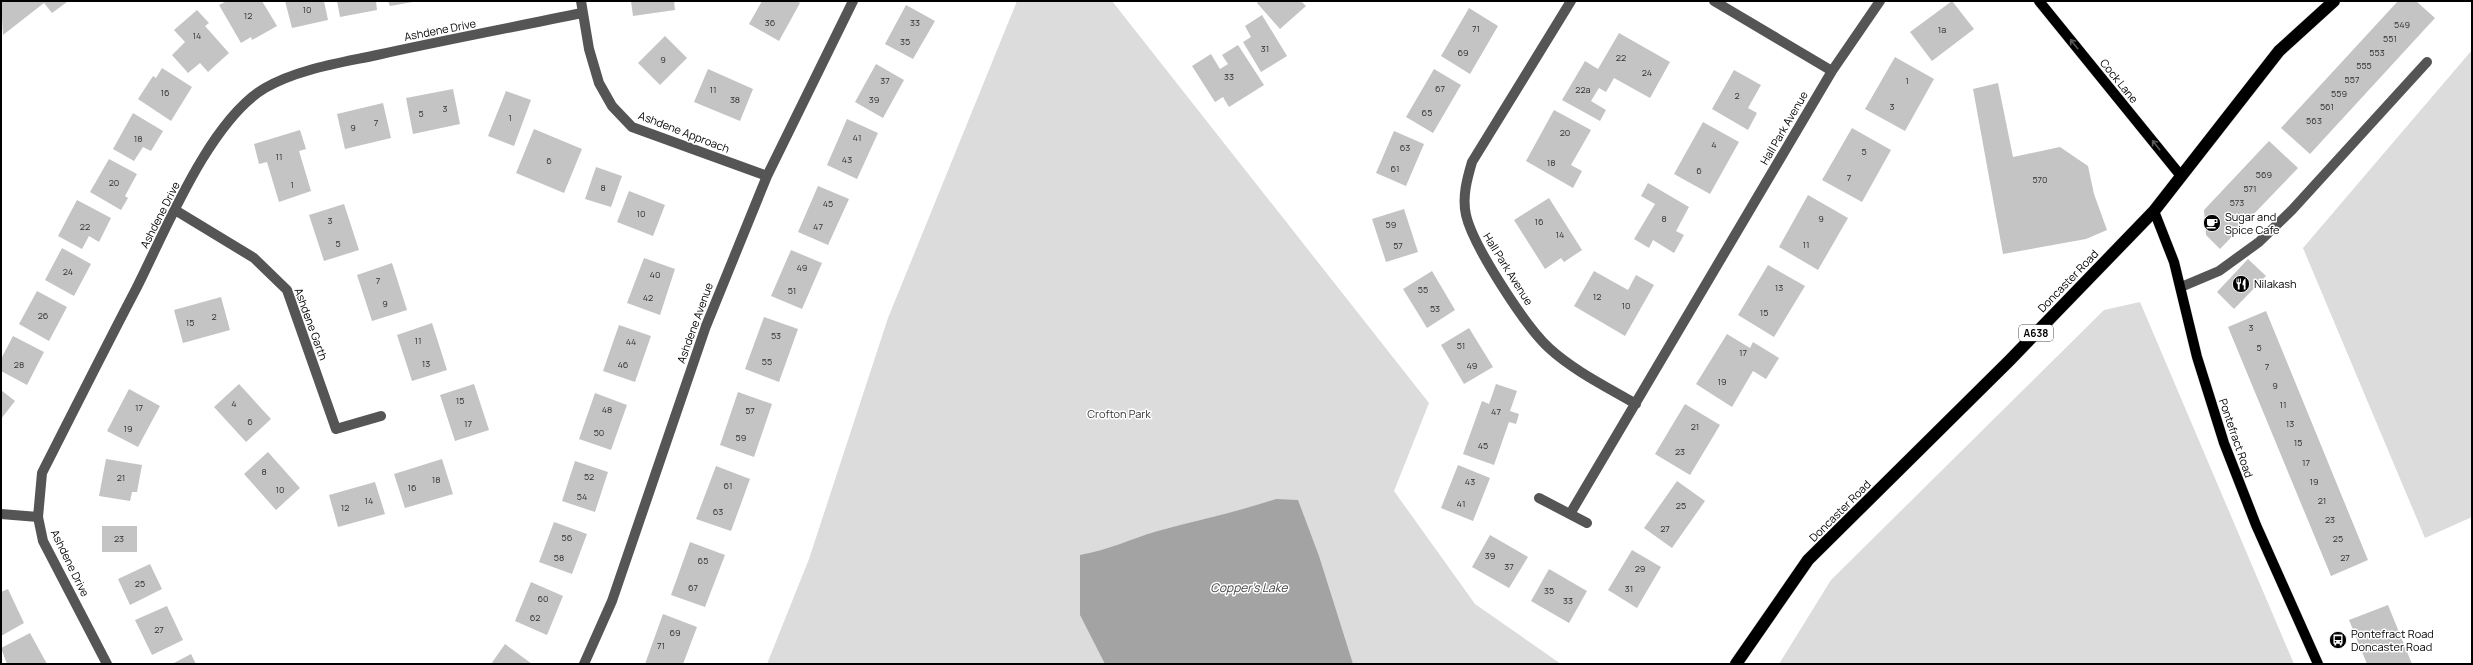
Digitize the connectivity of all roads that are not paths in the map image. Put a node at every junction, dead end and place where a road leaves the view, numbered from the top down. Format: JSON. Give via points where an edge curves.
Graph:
{"nodes":[{"id":1,"x":581,"y":1,"type":"edge"},
{"id":2,"x":853,"y":1,"type":"edge"},
{"id":3,"x":1571,"y":1,"type":"edge"},
{"id":4,"x":1714,"y":1,"type":"edge"},
{"id":5,"x":1880,"y":1,"type":"edge"},
{"id":6,"x":2039,"y":1,"type":"edge"},
{"id":7,"x":2334,"y":1,"type":"edge"},
{"id":8,"x":582,"y":13,"type":"junction"},
{"id":9,"x":2427,"y":62,"type":"dead end"},
{"id":10,"x":1832,"y":71,"type":"junction"},
{"id":11,"x":767,"y":176,"type":"junction"},
{"id":12,"x":2181,"y":176,"type":"junction"},
{"id":13,"x":176,"y":210,"type":"junction"},
{"id":14,"x":2154,"y":211,"type":"junction"},
{"id":15,"x":2180,"y":287,"type":"junction"},
{"id":16,"x":1636,"y":404,"type":"junction"},
{"id":17,"x":381,"y":416,"type":"dead end"},
{"id":18,"x":1539,"y":498,"type":"dead end"},
{"id":19,"x":1,"y":514,"type":"edge"},
{"id":20,"x":1570,"y":514,"type":"junction"},
{"id":21,"x":38,"y":517,"type":"junction"},
{"id":22,"x":1587,"y":523,"type":"dead end"},
{"id":23,"x":107,"y":664,"type":"edge"},
{"id":24,"x":584,"y":664,"type":"edge"},
{"id":25,"x":1736,"y":664,"type":"edge"},
{"id":26,"x":2318,"y":664,"type":"edge"}],
"edges":[{"from":1,"to":8,"type":"street","name":"Ashdene Approach"},
{"from":2,"to":11,"type":"street","name":"Ashdene Avenue"},
{"from":3,"to":16,"type":"street","name":"Hall Park Avenue","via":[[1472,162],[1465,188],[1466,214],[1473,237],[1484,256],[1532,329],[1548,347],[1581,372]]},
{"from":4,"to":10,"type":"street"},
{"from":5,"to":10,"type":"street","name":"Hall Park Avenue"},
{"from":12,"to":6,"type":"main road","name":"Cock Lane","one_way":true},
{"from":7,"to":12,"type":"highway","name":"Doncaster Road","number":"A638","via":[[2279,51]]},
{"from":8,"to":11,"type":"street","name":"Ashdene Approach","via":[[599,83],[612,106],[632,127]]},
{"from":8,"to":13,"type":"street","name":"Ashdene Drive","via":[[348,61],[304,73],[266,88],[247,101],[231,119],[204,158]]},
{"from":9,"to":15,"type":"street","via":[[2292,210],[2259,242],[2219,271]]},
{"from":10,"to":16,"type":"street","name":"Hall Park Avenue"},
{"from":11,"to":24,"type":"street","name":"Ashdene Avenue","via":[[706,326],[612,601]]},
{"from":12,"to":14,"type":"highway","name":"Doncaster Road","number":"A638"},
{"from":13,"to":17,"type":"street","name":"Ashdene Garth","via":[[254,258],[287,290],[336,429]]},
{"from":13,"to":21,"type":"street","name":"Ashdene Drive","via":[[42,473]]},
{"from":14,"to":15,"type":"main road","name":"Pontefract Road","via":[[2174,262]]},
{"from":14,"to":25,"type":"highway","name":"Doncaster Road","number":"A638","via":[[2010,360],[1808,560]]},
{"from":15,"to":26,"type":"main road","name":"Pontefract Road","via":[[2197,357],[2224,443],[2256,525]]},
{"from":16,"to":20,"type":"street","name":"Hall Park Avenue"},
{"from":18,"to":20,"type":"street"},
{"from":19,"to":21,"type":"street"},
{"from":20,"to":22,"type":"street"},
{"from":21,"to":23,"type":"street","name":"Ashdene Drive","via":[[43,541]]}]}
